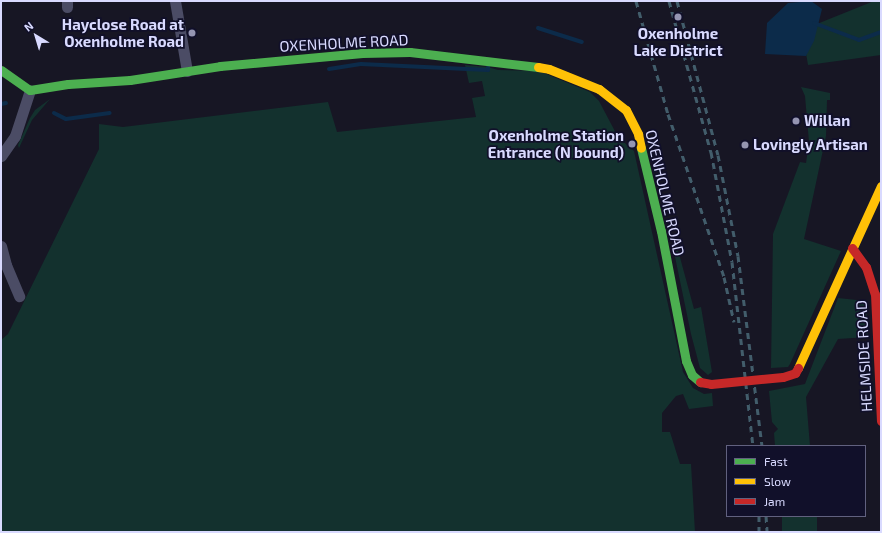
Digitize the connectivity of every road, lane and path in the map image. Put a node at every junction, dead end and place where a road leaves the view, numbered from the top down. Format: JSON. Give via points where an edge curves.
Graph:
{"nodes":[{"id":1,"x":175,"y":1,"type":"edge"},
{"id":2,"x":1,"y":70,"type":"edge"},
{"id":3,"x":187,"y":71,"type":"junction"},
{"id":4,"x":30,"y":90,"type":"junction"},
{"id":5,"x":1,"y":156,"type":"edge"},
{"id":6,"x":881,"y":186,"type":"edge"},
{"id":7,"x":1,"y":246,"type":"edge"},
{"id":8,"x":852,"y":248,"type":"junction"},
{"id":9,"x":19,"y":296,"type":"dead end"},
{"id":10,"x":881,"y":421,"type":"edge"}],
"edges":[{"from":1,"to":3,"type":"street"},
{"from":2,"to":4,"type":"main road"},
{"from":3,"to":4,"type":"main road","name":"OXENHOLME ROAD","via":[[130,80],[52,85]]},
{"from":3,"to":8,"type":"main road","name":"OXENHOLME ROAD","bridge":true,"via":[[362,53],[410,52],[549,69],[599,89],[626,110],[638,134],[661,231],[686,360],[692,375],[700,382],[711,384],[783,378],[794,373]]},
{"from":4,"to":5,"type":"street","via":[[15,136]]},
{"from":6,"to":8,"type":"main road","name":"OXENHOLME ROAD"},
{"from":7,"to":9,"type":"street"},
{"from":8,"to":10,"type":"main road","name":"HELMSIDE ROAD","via":[[866,267],[875,294]]}]}
